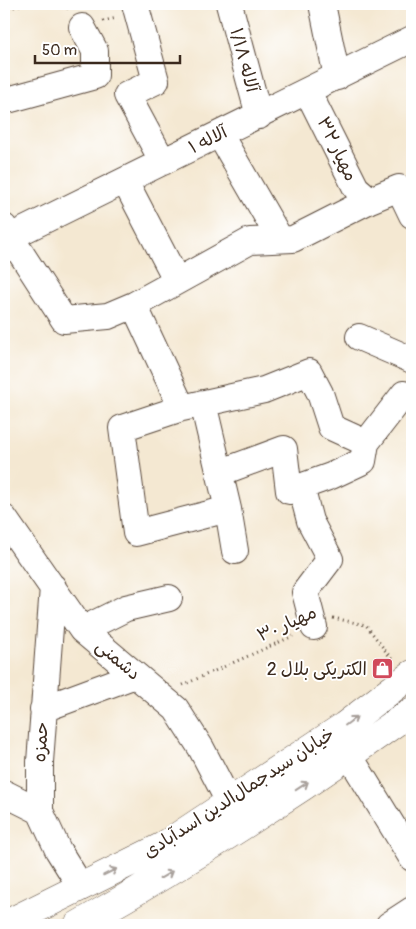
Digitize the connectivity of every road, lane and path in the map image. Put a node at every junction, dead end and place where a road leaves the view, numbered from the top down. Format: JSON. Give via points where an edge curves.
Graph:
{"nodes":[{"id":1,"x":23,"y":4,"type":"edge"},
{"id":2,"x":135,"y":4,"type":"edge"},
{"id":3,"x":229,"y":4,"type":"edge"},
{"id":4,"x":322,"y":4,"type":"edge"},
{"id":5,"x":4,"y":10,"type":"edge"},
{"id":6,"x":82,"y":27,"type":"dead end"},
{"id":7,"x":412,"y":40,"type":"edge"},
{"id":8,"x":337,"y":78,"type":"junction"},
{"id":9,"x":308,"y":92,"type":"junction"},
{"id":10,"x":4,"y":101,"type":"edge"},
{"id":11,"x":258,"y":116,"type":"junction"},
{"id":12,"x":220,"y":135,"type":"junction"},
{"id":13,"x":163,"y":162,"type":"junction"},
{"id":14,"x":125,"y":181,"type":"junction"},
{"id":15,"x":406,"y":184,"type":"edge"},
{"id":16,"x":370,"y":200,"type":"junction"},
{"id":17,"x":412,"y":215,"type":"edge"},
{"id":18,"x":6,"y":235,"type":"edge"},
{"id":19,"x":280,"y":239,"type":"junction"},
{"id":20,"x":177,"y":281,"type":"junction"},
{"id":21,"x":134,"y":305,"type":"junction"},
{"id":22,"x":359,"y":337,"type":"dead end"},
{"id":23,"x":412,"y":359,"type":"edge"},
{"id":24,"x":408,"y":402,"type":"edge"},
{"id":25,"x":192,"y":406,"type":"junction"},
{"id":26,"x":366,"y":443,"type":"junction"},
{"id":27,"x":220,"y":473,"type":"junction"},
{"id":28,"x":295,"y":489,"type":"junction"},
{"id":29,"x":228,"y":509,"type":"junction"},
{"id":30,"x":4,"y":518,"type":"edge"},
{"id":31,"x":235,"y":551,"type":"dead end"},
{"id":32,"x":53,"y":587,"type":"junction"},
{"id":33,"x":169,"y":598,"type":"dead end"},
{"id":34,"x":314,"y":627,"type":"junction"},
{"id":35,"x":82,"y":630,"type":"junction"},
{"id":36,"x":135,"y":675,"type":"junction"},
{"id":37,"x":409,"y":676,"type":"edge"},
{"id":38,"x":159,"y":695,"type":"junction"},
{"id":39,"x":43,"y":709,"type":"junction"},
{"id":40,"x":412,"y":711,"type":"edge"},
{"id":41,"x":349,"y":755,"type":"junction"},
{"id":42,"x":4,"y":793,"type":"edge"},
{"id":43,"x":229,"y":802,"type":"junction"},
{"id":44,"x":40,"y":811,"type":"junction"},
{"id":45,"x":412,"y":858,"type":"edge"},
{"id":46,"x":81,"y":887,"type":"junction"},
{"id":47,"x":412,"y":910,"type":"edge"},
{"id":48,"x":34,"y":918,"type":"edge"},
{"id":49,"x":4,"y":925,"type":"edge"},
{"id":50,"x":78,"y":925,"type":"edge"},
{"id":51,"x":389,"y":925,"type":"edge"}],
"edges":[{"from":1,"to":5,"type":"path"},
{"from":2,"to":13,"type":"street","via":[[156,81],[128,95]]},
{"from":3,"to":11,"type":"street","name":"آلاله ۱/۱۸"},
{"from":4,"to":8,"type":"street"},
{"from":6,"to":10,"type":"street","via":[[95,51],[94,76]]},
{"from":7,"to":8,"type":"street","name":"آلاله ۱"},
{"from":8,"to":9,"type":"street","name":"آلاله ۱"},
{"from":9,"to":11,"type":"street","name":"آلاله ۱"},
{"from":9,"to":16,"type":"street","name":"مهیار ۳۲","via":[[356,188]]},
{"from":11,"to":12,"type":"street","name":"آلاله ۱"},
{"from":12,"to":13,"type":"street","name":"آلاله ۱"},
{"from":12,"to":19,"type":"street"},
{"from":13,"to":14,"type":"street","name":"آلاله ۱"},
{"from":14,"to":18,"type":"street","name":"آلاله ۱"},
{"from":14,"to":20,"type":"street"},
{"from":15,"to":16,"type":"street","name":"مهیار ۳۲"},
{"from":15,"to":17,"type":"street","name":"مهیار ۳۲"},
{"from":16,"to":19,"type":"street","via":[[293,239]]},
{"from":18,"to":21,"type":"street","via":[[64,320],[108,316]]},
{"from":19,"to":20,"type":"street","via":[[250,241]]},
{"from":20,"to":21,"type":"street"},
{"from":21,"to":25,"type":"street"},
{"from":22,"to":23,"type":"street"},
{"from":23,"to":24,"type":"street"},
{"from":24,"to":26,"type":"street"},
{"from":25,"to":26,"type":"street","via":[[264,390],[309,372],[320,393],[331,428]]},
{"from":25,"to":27,"type":"street"},
{"from":25,"to":29,"type":"street","via":[[122,428],[136,533]]},
{"from":26,"to":28,"type":"street","via":[[363,461]]},
{"from":27,"to":28,"type":"street","via":[[284,449]]},
{"from":27,"to":29,"type":"street"},
{"from":28,"to":34,"type":"street","via":[[330,559],[305,592]]},
{"from":29,"to":31,"type":"street"},
{"from":30,"to":32,"type":"street","name":"دشمنی"},
{"from":32,"to":35,"type":"street","name":"دشمنی"},
{"from":32,"to":39,"type":"street","name":"حمزه"},
{"from":33,"to":35,"type":"street","via":[[126,608]]},
{"from":34,"to":37,"type":"path","name":"مهیار ۳۰","via":[[333,618],[366,625]]},
{"from":34,"to":38,"type":"path","name":"مهیار ۳۰"},
{"from":35,"to":36,"type":"street","name":"دشمنی"},
{"from":36,"to":38,"type":"street","name":"دشمنی"},
{"from":36,"to":39,"type":"street"},
{"from":43,"to":37,"type":"main road","name":"خیابان سیدجمال‌الدین اسدآبادی","one_way":true,"via":[[344,726]]},
{"from":38,"to":43,"type":"street","name":"دشمنی","via":[[176,709],[186,724]]},
{"from":39,"to":44,"type":"street","name":"حمزه"},
{"from":40,"to":41,"type":"main road","name":"خیابان سیدجمال‌الدین اسدآبادی"},
{"from":41,"to":45,"type":"street"},
{"from":50,"to":41,"type":"main road","name":"خیابان سیدجمال‌الدین اسدآبادی","one_way":true,"via":[[167,875]]},
{"from":42,"to":44,"type":"street"},
{"from":46,"to":43,"type":"main road","name":"خیابان سیدجمال‌الدین اسدآبادی","one_way":true,"via":[[163,846]]},
{"from":44,"to":46,"type":"street","name":"حمزه","via":[[58,850]]},
{"from":46,"to":48,"type":"main road","name":"خیابان سیدجمال‌الدین اسدآبادی"},
{"from":47,"to":51,"type":"street"},
{"from":48,"to":49,"type":"main road","name":"خیابان سیدجمال‌الدین اسدآبادی"}]}
